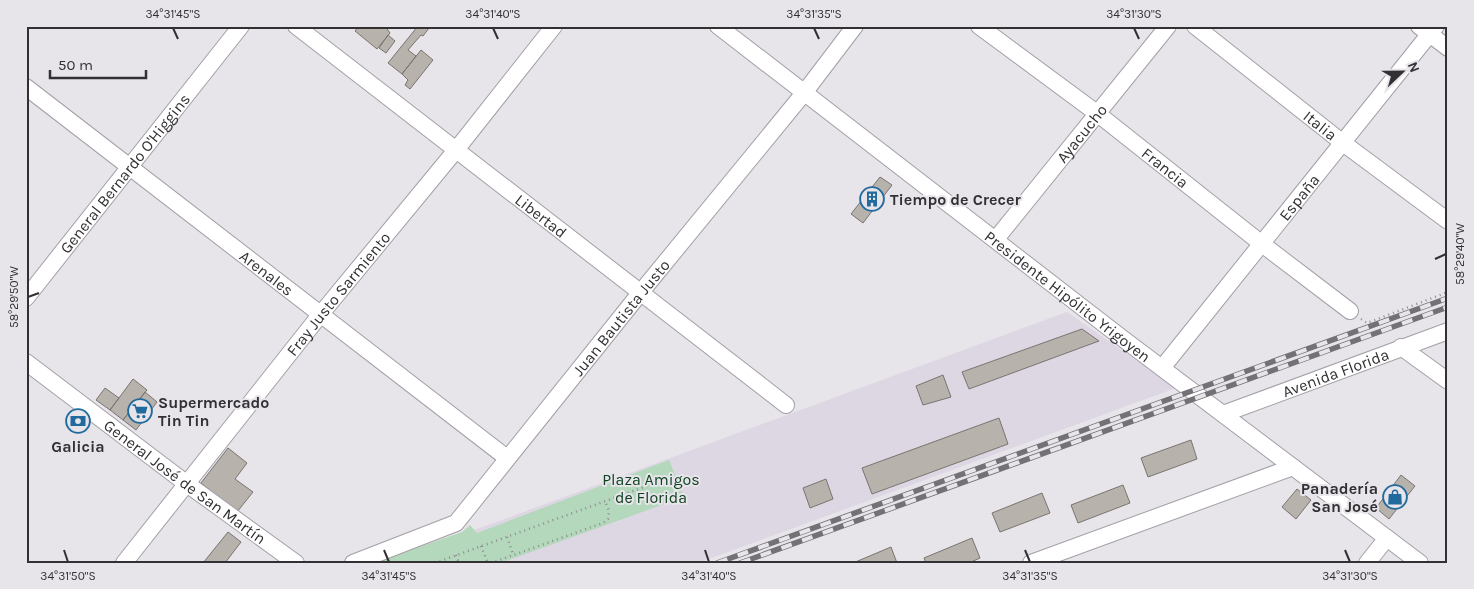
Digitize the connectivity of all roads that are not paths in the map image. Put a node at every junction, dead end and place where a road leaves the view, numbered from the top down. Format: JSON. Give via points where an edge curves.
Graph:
{"nodes":[{"id":1,"x":241,"y":26,"type":"edge"},
{"id":2,"x":296,"y":26,"type":"edge"},
{"id":3,"x":554,"y":26,"type":"edge"},
{"id":4,"x":718,"y":26,"type":"edge"},
{"id":5,"x":855,"y":26,"type":"edge"},
{"id":6,"x":979,"y":26,"type":"edge"},
{"id":7,"x":1168,"y":26,"type":"edge"},
{"id":8,"x":1196,"y":26,"type":"edge"},
{"id":9,"x":1428,"y":29,"type":"edge"},
{"id":10,"x":1448,"y":48,"type":"edge"},
{"id":11,"x":26,"y":87,"type":"edge"},
{"id":12,"x":804,"y":93,"type":"junction"},
{"id":13,"x":1098,"y":114,"type":"junction"},
{"id":14,"x":1343,"y":143,"type":"junction"},
{"id":15,"x":456,"y":150,"type":"junction"},
{"id":16,"x":130,"y":166,"type":"junction"},
{"id":17,"x":1448,"y":221,"type":"edge"},
{"id":18,"x":996,"y":239,"type":"junction"},
{"id":19,"x":1262,"y":244,"type":"junction"},
{"id":20,"x":641,"y":292,"type":"junction"},
{"id":21,"x":26,"y":298,"type":"edge"},
{"id":22,"x":1350,"y":311,"type":"road end"},
{"id":23,"x":320,"y":315,"type":"junction"},
{"id":24,"x":1448,"y":331,"type":"edge"},
{"id":25,"x":1401,"y":347,"type":"junction"},
{"id":26,"x":26,"y":362,"type":"edge"},
{"id":27,"x":1162,"y":368,"type":"junction"},
{"id":28,"x":1448,"y":381,"type":"edge"},
{"id":29,"x":786,"y":405,"type":"dead end"},
{"id":30,"x":1223,"y":414,"type":"junction"},
{"id":31,"x":507,"y":458,"type":"junction"},
{"id":32,"x":1293,"y":467,"type":"junction"},
{"id":33,"x":187,"y":484,"type":"junction"},
{"id":34,"x":1387,"y":538,"type":"junction"},
{"id":35,"x":1054,"y":558,"type":"edge"},
{"id":36,"x":124,"y":563,"type":"edge"},
{"id":37,"x":296,"y":563,"type":"edge"},
{"id":38,"x":353,"y":563,"type":"edge"},
{"id":39,"x":1031,"y":563,"type":"edge"},
{"id":40,"x":1367,"y":563,"type":"edge"},
{"id":41,"x":1420,"y":563,"type":"edge"}],
"edges":[{"from":1,"to":16,"type":"street","name":"General Bernardo O'Higgins"},
{"from":2,"to":15,"type":"street","name":"Libertad"},
{"from":3,"to":15,"type":"street","name":"Fray Justo Sarmiento"},
{"from":4,"to":12,"type":"street","name":"Presidente Hipólito Yrigoyen"},
{"from":5,"to":12,"type":"street","name":"Juan Bautista Justo"},
{"from":6,"to":13,"type":"street","name":"Francia"},
{"from":7,"to":13,"type":"street","name":"Ayacucho"},
{"from":8,"to":14,"type":"street","name":"Italia"},
{"from":9,"to":10,"type":"street"},
{"from":9,"to":14,"type":"street","name":"España"},
{"from":11,"to":16,"type":"street","name":"Arenales"},
{"from":12,"to":18,"type":"street","name":"Presidente Hipólito Yrigoyen"},
{"from":12,"to":20,"type":"street","name":"Juan Bautista Justo"},
{"from":13,"to":18,"type":"street","name":"Ayacucho"},
{"from":13,"to":19,"type":"street","name":"Francia"},
{"from":14,"to":17,"type":"street","name":"Italia"},
{"from":14,"to":19,"type":"street","name":"España"},
{"from":15,"to":20,"type":"street","name":"Libertad"},
{"from":15,"to":23,"type":"street","name":"Fray Justo Sarmiento"},
{"from":16,"to":21,"type":"street","name":"General Bernardo O'Higgins"},
{"from":16,"to":23,"type":"street","name":"Arenales"},
{"from":18,"to":27,"type":"street","name":"Presidente Hipólito Yrigoyen"},
{"from":19,"to":22,"type":"street","name":"Francia"},
{"from":19,"to":27,"type":"street","name":"España"},
{"from":20,"to":29,"type":"street","name":"Libertad"},
{"from":20,"to":31,"type":"street","name":"Juan Bautista Justo"},
{"from":23,"to":31,"type":"street","name":"Arenales"},
{"from":23,"to":33,"type":"street","name":"Fray Justo Sarmiento"},
{"from":24,"to":25,"type":"street","name":"Avenida Florida"},
{"from":25,"to":28,"type":"street"},
{"from":25,"to":30,"type":"street","name":"Avenida Florida"},
{"from":26,"to":33,"type":"street","name":"General José de San Martín"},
{"from":27,"to":30,"type":"street","name":"Presidente Hipólito Yrigoyen"},
{"from":30,"to":32,"type":"street","name":"Presidente Hipólito Yrigoyen"},
{"from":31,"to":38,"type":"street","name":"Juan Bautista Justo","via":[[456,523]]},
{"from":32,"to":34,"type":"street","name":"Presidente Hipólito Yrigoyen"},
{"from":32,"to":35,"type":"street"},
{"from":33,"to":36,"type":"street","name":"Fray Justo Sarmiento"},
{"from":33,"to":37,"type":"street","name":"General José de San Martín"},
{"from":34,"to":40,"type":"street"},
{"from":34,"to":41,"type":"street","name":"Presidente Hipólito Yrigoyen"},
{"from":35,"to":39,"type":"street"}]}
